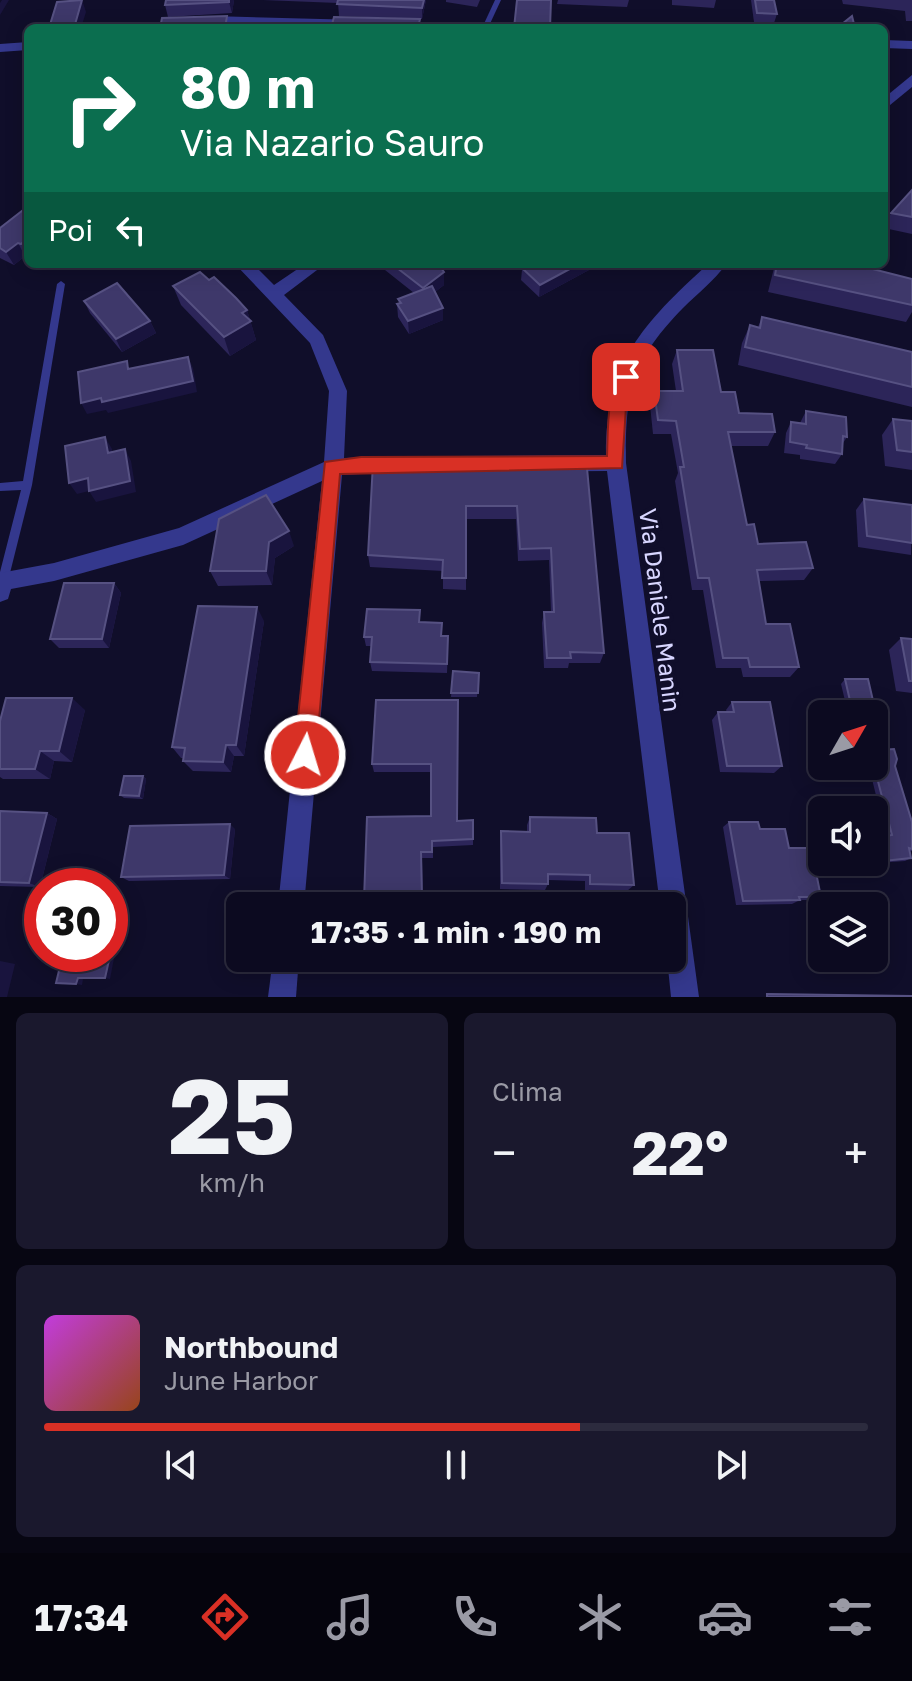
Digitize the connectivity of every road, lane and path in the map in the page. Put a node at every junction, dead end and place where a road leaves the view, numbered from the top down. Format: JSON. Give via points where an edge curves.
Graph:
{"nodes":[{"id":1,"x":498,"y":0,"type":"edge"},
{"id":2,"x":179,"y":24,"type":"edge"},
{"id":3,"x":367,"y":24,"type":"edge"},
{"id":4,"x":487,"y":24,"type":"edge"},
{"id":5,"x":888,"y":44,"type":"edge"},
{"id":6,"x":912,"y":45,"type":"edge"},
{"id":7,"x":24,"y":46,"type":"edge"},
{"id":8,"x":0,"y":48,"type":"edge"},
{"id":9,"x":912,"y":79,"type":"edge"},
{"id":10,"x":888,"y":102,"type":"edge"},
{"id":11,"x":247,"y":268,"type":"edge"},
{"id":12,"x":311,"y":268,"type":"edge"},
{"id":13,"x":714,"y":268,"type":"edge"},
{"id":14,"x":61,"y":284,"type":"dead end"},
{"id":15,"x":274,"y":293,"type":"junction"},
{"id":16,"x":616,"y":463,"type":"junction"},
{"id":17,"x":332,"y":467,"type":"junction"},
{"id":18,"x":27,"y":485,"type":"junction"},
{"id":19,"x":0,"y":487,"type":"edge"},
{"id":20,"x":2,"y":587,"type":"edge"},
{"id":21,"x":292,"y":892,"type":"edge"},
{"id":22,"x":285,"y":972,"type":"edge"},
{"id":23,"x":282,"y":997,"type":"edge"},
{"id":24,"x":685,"y":997,"type":"edge"}],
"edges":[{"from":1,"to":4,"type":"lane"},
{"from":2,"to":3,"type":"street"},
{"from":5,"to":6,"type":"street"},
{"from":7,"to":8,"type":"street"},
{"from":9,"to":10,"type":"street"},
{"from":11,"to":15,"type":"street"},
{"from":12,"to":15,"type":"street"},
{"from":13,"to":16,"type":"street","name":"Via Daniele Manin","via":[[654,327],[638,351],[617,407]]},
{"from":14,"to":18,"type":"lane"},
{"from":15,"to":17,"type":"street","via":[[317,340],[338,391]]},
{"from":16,"to":17,"type":"street"},
{"from":16,"to":24,"type":"street","name":"Via Daniele Manin"},
{"from":17,"to":20,"type":"street","via":[[183,536]]},
{"from":17,"to":21,"type":"street"},
{"from":18,"to":19,"type":"lane"},
{"from":18,"to":20,"type":"lane"},
{"from":22,"to":23,"type":"street"}]}
